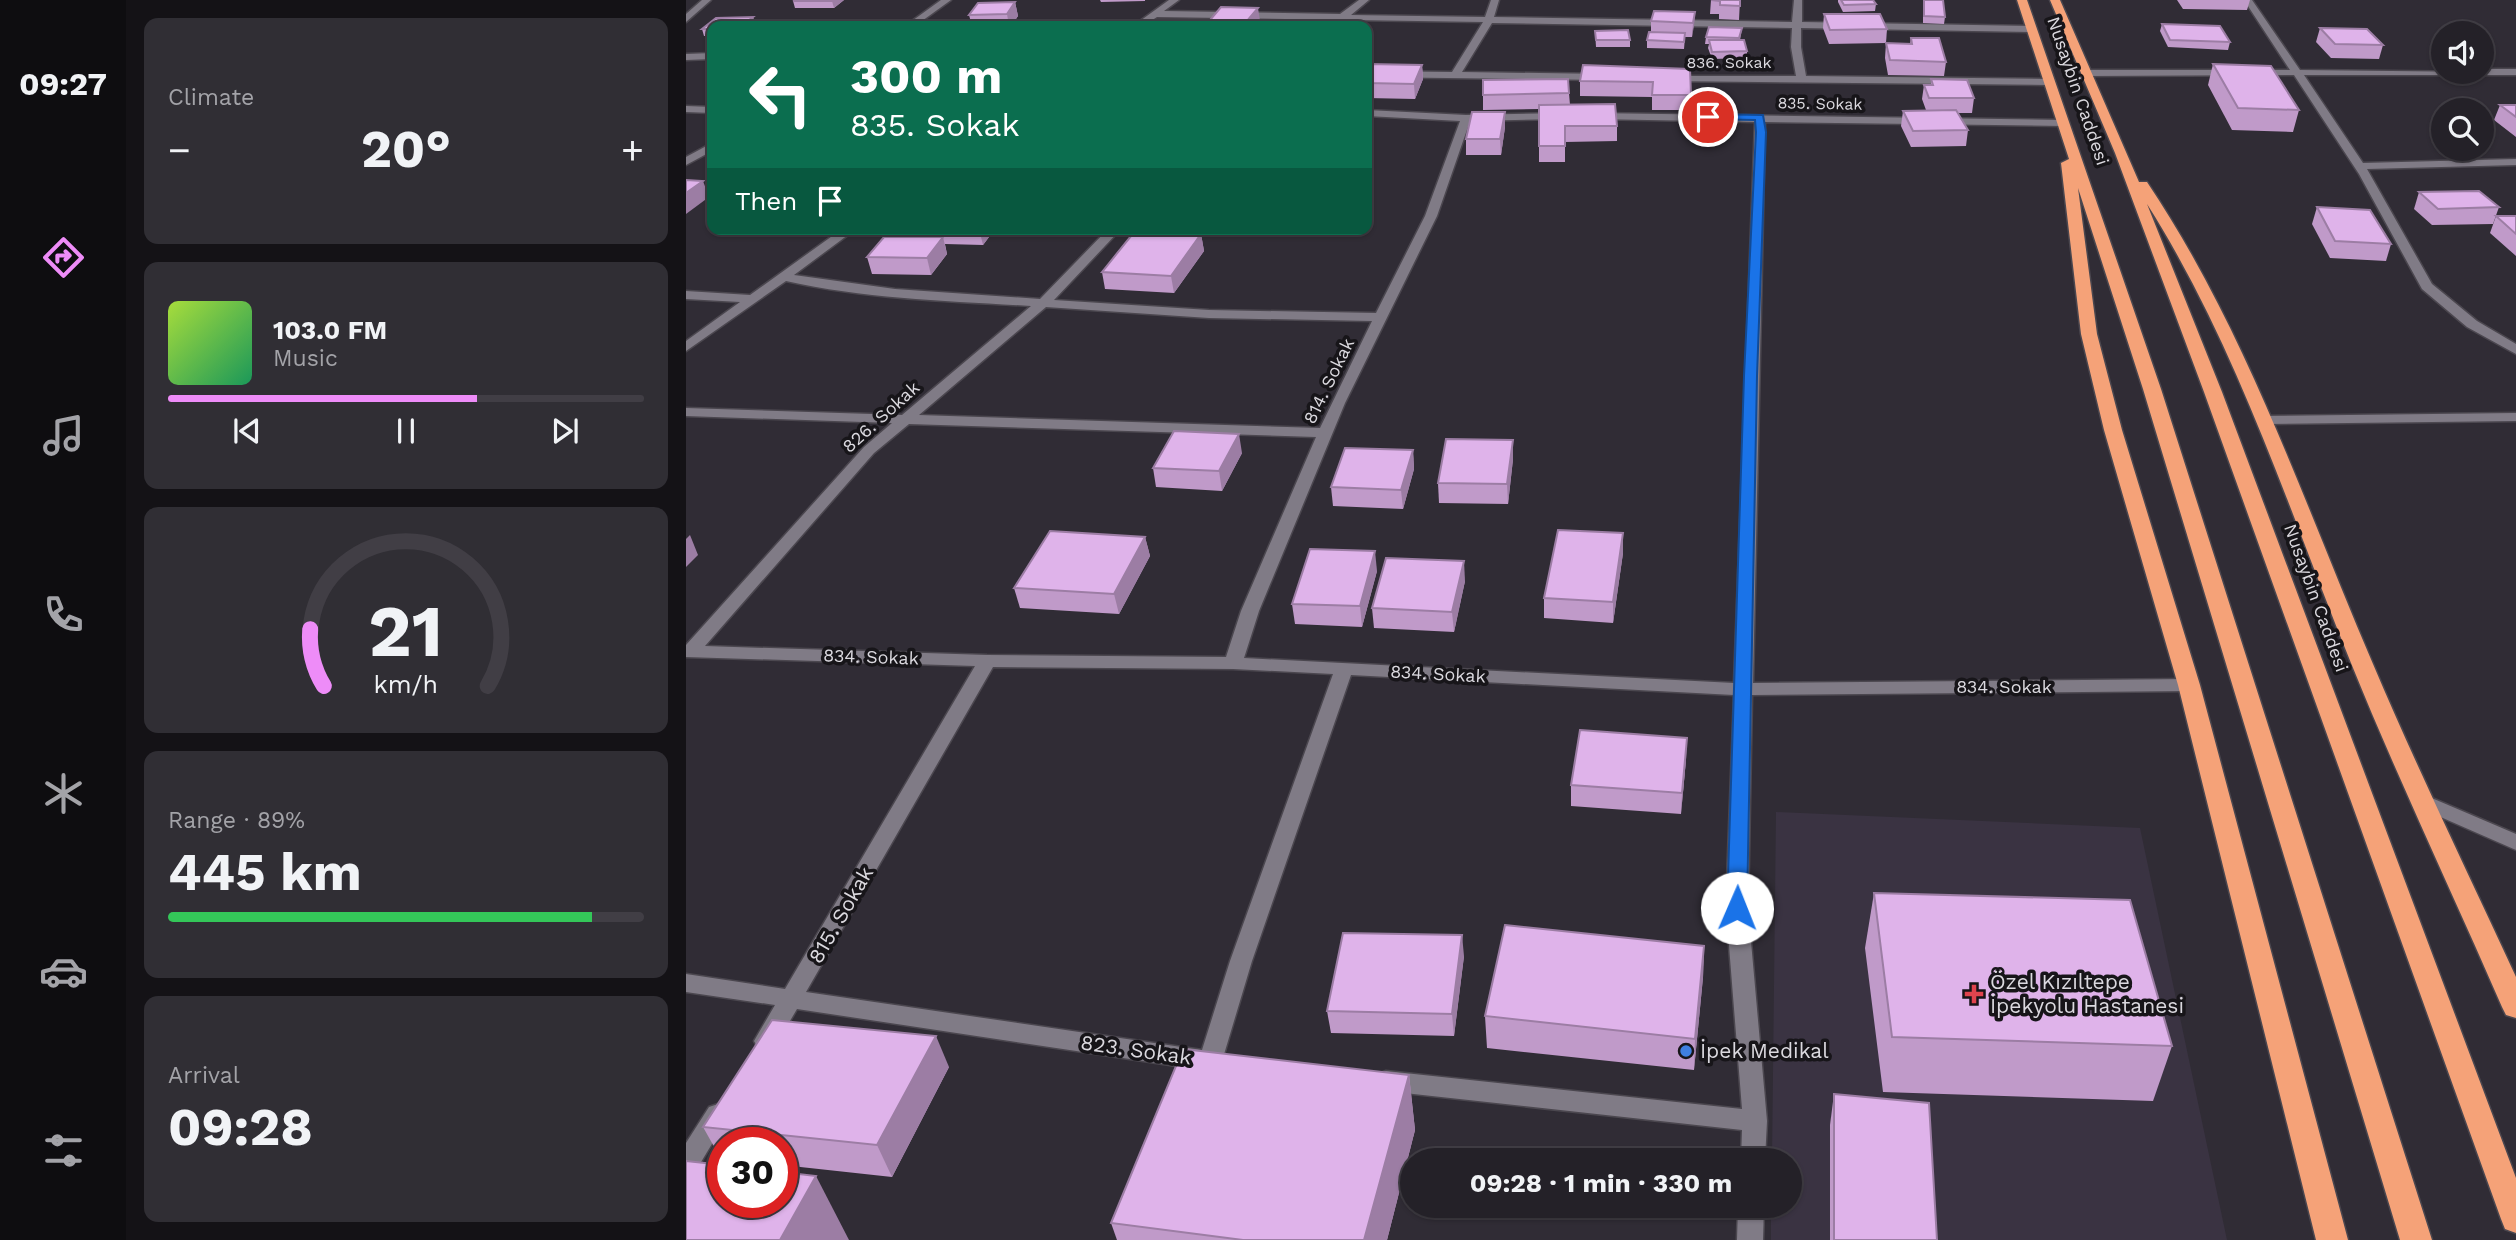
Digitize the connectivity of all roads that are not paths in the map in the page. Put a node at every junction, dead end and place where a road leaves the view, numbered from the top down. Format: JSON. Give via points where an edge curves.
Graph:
{"nodes":[{"id":1,"x":707,"y":0,"type":"edge"},
{"id":2,"x":947,"y":0,"type":"edge"},
{"id":3,"x":1175,"y":0,"type":"edge"},
{"id":4,"x":1365,"y":0,"type":"edge"},
{"id":5,"x":1495,"y":0,"type":"edge"},
{"id":6,"x":1798,"y":0,"type":"edge"},
{"id":7,"x":2022,"y":0,"type":"edge"},
{"id":8,"x":2055,"y":0,"type":"edge"},
{"id":9,"x":2248,"y":0,"type":"edge"},
{"id":10,"x":1155,"y":14,"type":"junction"},
{"id":11,"x":1340,"y":18,"type":"junction"},
{"id":12,"x":686,"y":19,"type":"edge"},
{"id":13,"x":916,"y":21,"type":"edge"},
{"id":14,"x":1144,"y":21,"type":"edge"},
{"id":15,"x":1337,"y":21,"type":"edge"},
{"id":16,"x":1488,"y":21,"type":"junction"},
{"id":17,"x":1797,"y":24,"type":"junction"},
{"id":18,"x":2031,"y":29,"type":"junction"},
{"id":19,"x":686,"y":57,"type":"edge"},
{"id":20,"x":707,"y":57,"type":"edge"},
{"id":21,"x":2516,"y":72,"type":"edge"},
{"id":22,"x":2086,"y":73,"type":"junction"},
{"id":23,"x":1372,"y":74,"type":"edge"},
{"id":24,"x":1455,"y":75,"type":"junction"},
{"id":25,"x":2299,"y":75,"type":"junction"},
{"id":26,"x":1613,"y":77,"type":"edge"},
{"id":27,"x":1654,"y":78,"type":"edge"},
{"id":28,"x":1801,"y":78,"type":"junction"},
{"id":29,"x":2049,"y":82,"type":"junction"},
{"id":30,"x":686,"y":109,"type":"edge"},
{"id":31,"x":707,"y":110,"type":"edge"},
{"id":32,"x":1372,"y":113,"type":"edge"},
{"id":33,"x":1760,"y":117,"type":"junction"},
{"id":34,"x":1466,"y":118,"type":"junction"},
{"id":35,"x":2063,"y":123,"type":"junction"},
{"id":36,"x":707,"y":149,"type":"edge"},
{"id":37,"x":2122,"y":153,"type":"junction"},
{"id":38,"x":686,"y":162,"type":"edge"},
{"id":39,"x":2516,"y":162,"type":"edge"},
{"id":40,"x":2360,"y":166,"type":"junction"},
{"id":41,"x":686,"y":191,"type":"edge"},
{"id":42,"x":707,"y":192,"type":"edge"},
{"id":43,"x":842,"y":235,"type":"edge"},
{"id":44,"x":1109,"y":235,"type":"edge"},
{"id":45,"x":784,"y":277,"type":"junction"},
{"id":46,"x":686,"y":295,"type":"edge"},
{"id":47,"x":755,"y":299,"type":"junction"},
{"id":48,"x":1044,"y":302,"type":"junction"},
{"id":49,"x":1382,"y":317,"type":"junction"},
{"id":50,"x":686,"y":348,"type":"edge"},
{"id":51,"x":2516,"y":350,"type":"edge"},
{"id":52,"x":686,"y":412,"type":"edge"},
{"id":53,"x":2516,"y":417,"type":"edge"},
{"id":54,"x":907,"y":418,"type":"junction"},
{"id":55,"x":2266,"y":420,"type":"junction"},
{"id":56,"x":1325,"y":433,"type":"junction"},
{"id":57,"x":688,"y":652,"type":"edge"},
{"id":58,"x":987,"y":661,"type":"junction"},
{"id":59,"x":1233,"y":663,"type":"junction"},
{"id":60,"x":1344,"y":669,"type":"junction"},
{"id":61,"x":2189,"y":685,"type":"junction"},
{"id":62,"x":1742,"y":689,"type":"junction"},
{"id":63,"x":2427,"y":803,"type":"junction"},
{"id":64,"x":2516,"y":844,"type":"edge"},
{"id":65,"x":686,"y":983,"type":"edge"},
{"id":66,"x":793,"y":999,"type":"junction"},
{"id":67,"x":2516,"y":1007,"type":"edge"},
{"id":68,"x":757,"y":1054,"type":"edge"},
{"id":69,"x":1210,"y":1061,"type":"junction"},
{"id":70,"x":1238,"y":1064,"type":"edge"},
{"id":71,"x":1360,"y":1078,"type":"edge"},
{"id":72,"x":729,"y":1098,"type":"edge"},
{"id":73,"x":1755,"y":1121,"type":"junction"},
{"id":74,"x":1754,"y":1148,"type":"edge"},
{"id":75,"x":686,"y":1164,"type":"edge"},
{"id":76,"x":1751,"y":1218,"type":"edge"},
{"id":77,"x":2516,"y":1219,"type":"edge"},
{"id":78,"x":1750,"y":1240,"type":"edge"},
{"id":79,"x":2332,"y":1240,"type":"edge"},
{"id":80,"x":2416,"y":1240,"type":"edge"}],
"edges":[{"from":1,"to":12,"type":"street"},
{"from":2,"to":13,"type":"street"},
{"from":3,"to":10,"type":"street"},
{"from":4,"to":11,"type":"street"},
{"from":5,"to":16,"type":"street"},
{"from":6,"to":17,"type":"street"},
{"from":7,"to":18,"type":"highway","name":"Nusaybin Caddesi"},
{"from":8,"to":22,"type":"highway","name":"Nusaybin Caddesi"},
{"from":9,"to":25,"type":"street"},
{"from":10,"to":11,"type":"street"},
{"from":10,"to":14,"type":"street"},
{"from":11,"to":15,"type":"street"},
{"from":11,"to":16,"type":"street"},
{"from":16,"to":17,"type":"street"},
{"from":16,"to":24,"type":"street"},
{"from":17,"to":18,"type":"street"},
{"from":17,"to":28,"type":"street"},
{"from":18,"to":29,"type":"highway","name":"Nusaybin Caddesi"},
{"from":19,"to":20,"type":"street"},
{"from":21,"to":25,"type":"street"},
{"from":22,"to":25,"type":"street"},
{"from":22,"to":37,"type":"highway","name":"Nusaybin Caddesi"},
{"from":23,"to":24,"type":"street"},
{"from":24,"to":26,"type":"street"},
{"from":25,"to":40,"type":"street"},
{"from":27,"to":28,"type":"street","name":"836. Sokak"},
{"from":28,"to":29,"type":"street","name":"836. Sokak"},
{"from":29,"to":35,"type":"highway","name":"Nusaybin Caddesi"},
{"from":30,"to":31,"type":"street"},
{"from":32,"to":34,"type":"street","name":"835. Sokak"},
{"from":33,"to":34,"type":"street","name":"835. Sokak"},
{"from":33,"to":35,"type":"street","name":"835. Sokak"},
{"from":33,"to":62,"type":"street"},
{"from":34,"to":49,"type":"street","name":"814. Sokak","via":[[1431,215]]},
{"from":35,"to":61,"type":"highway","via":[[2089,334]]},
{"from":35,"to":80,"type":"highway","name":"Nusaybin Caddesi","via":[[2152,389]]},
{"from":36,"to":38,"type":"street"},
{"from":37,"to":55,"type":"highway","via":[[2180,244]]},
{"from":37,"to":77,"type":"highway","name":"Nusaybin Caddesi"},
{"from":39,"to":40,"type":"street"},
{"from":40,"to":51,"type":"street","via":[[2427,286],[2472,324]]},
{"from":41,"to":42,"type":"street"},
{"from":43,"to":45,"type":"street"},
{"from":44,"to":48,"type":"street","name":"826. Sokak"},
{"from":45,"to":47,"type":"street"},
{"from":45,"to":48,"type":"street","via":[[895,293]]},
{"from":46,"to":47,"type":"street"},
{"from":47,"to":50,"type":"street"},
{"from":48,"to":49,"type":"street","via":[[1209,314]]},
{"from":48,"to":54,"type":"street","name":"826. Sokak"},
{"from":49,"to":56,"type":"street","name":"814. Sokak"},
{"from":52,"to":54,"type":"street"},
{"from":53,"to":55,"type":"street"},
{"from":54,"to":56,"type":"street"},
{"from":54,"to":57,"type":"street","name":"826. Sokak","via":[[869,450]]},
{"from":55,"to":63,"type":"highway","via":[[2362,663]]},
{"from":56,"to":59,"type":"street","name":"814. Sokak","via":[[1250,611]]},
{"from":57,"to":58,"type":"street","name":"834. Sokak"},
{"from":58,"to":59,"type":"street","name":"834. Sokak"},
{"from":58,"to":66,"type":"street","name":"815. Sokak"},
{"from":59,"to":60,"type":"street","name":"834. Sokak"},
{"from":60,"to":62,"type":"street","name":"834. Sokak"},
{"from":60,"to":69,"type":"street"},
{"from":61,"to":62,"type":"street","name":"834. Sokak"},
{"from":61,"to":79,"type":"highway"},
{"from":62,"to":73,"type":"street","via":[[1737,908]]},
{"from":63,"to":64,"type":"street"},
{"from":63,"to":67,"type":"highway"},
{"from":65,"to":66,"type":"street","name":"823. Sokak"},
{"from":66,"to":68,"type":"street","name":"815. Sokak"},
{"from":66,"to":69,"type":"street","name":"823. Sokak"},
{"from":69,"to":70,"type":"street","name":"823. Sokak"},
{"from":71,"to":73,"type":"street"},
{"from":72,"to":75,"type":"street"},
{"from":73,"to":74,"type":"street"},
{"from":76,"to":78,"type":"street"}]}
